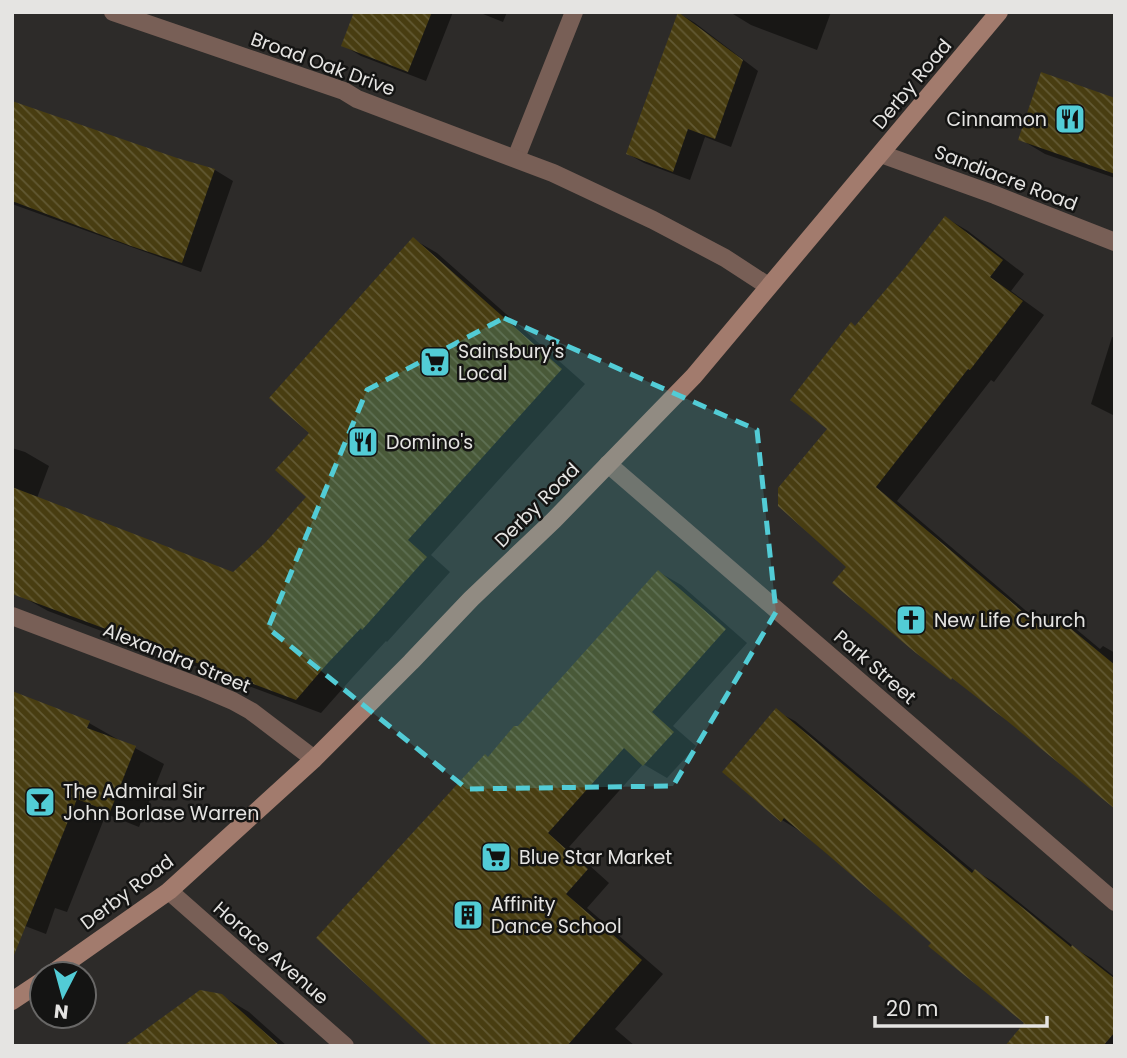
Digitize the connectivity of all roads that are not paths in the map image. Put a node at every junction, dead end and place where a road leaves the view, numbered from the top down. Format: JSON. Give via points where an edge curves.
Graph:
{"nodes":[{"id":1,"x":113,"y":12,"type":"edge"},
{"id":2,"x":574,"y":12,"type":"edge"},
{"id":3,"x":999,"y":12,"type":"edge"},
{"id":4,"x":881,"y":153,"type":"junction"},
{"id":5,"x":516,"y":158,"type":"junction"},
{"id":6,"x":1115,"y":242,"type":"edge"},
{"id":7,"x":768,"y":286,"type":"junction"},
{"id":8,"x":608,"y":464,"type":"junction"},
{"id":9,"x":12,"y":616,"type":"edge"},
{"id":10,"x":314,"y":759,"type":"junction"},
{"id":11,"x":169,"y":891,"type":"junction"},
{"id":12,"x":1115,"y":902,"type":"edge"},
{"id":13,"x":71,"y":960,"type":"edge"},
{"id":14,"x":28,"y":990,"type":"edge"},
{"id":15,"x":12,"y":1001,"type":"edge"},
{"id":16,"x":345,"y":1046,"type":"edge"}],
"edges":[{"from":1,"to":5,"type":"street","name":"Broad Oak Drive","via":[[344,91]]},
{"from":2,"to":5,"type":"street"},
{"from":3,"to":4,"type":"main road","name":"Derby Road"},
{"from":4,"to":6,"type":"street","name":"Sandiacre Road"},
{"from":4,"to":7,"type":"main road","name":"Derby Road"},
{"from":5,"to":7,"type":"street","name":"Broad Oak Drive","via":[[653,220]]},
{"from":7,"to":8,"type":"main road","name":"Derby Road","via":[[694,376]]},
{"from":8,"to":10,"type":"main road","name":"Derby Road"},
{"from":8,"to":12,"type":"street","name":"Park Street"},
{"from":9,"to":10,"type":"street","name":"Alexandra Street","via":[[233,701]]},
{"from":10,"to":11,"type":"main road","name":"Derby Road"},
{"from":11,"to":13,"type":"main road","name":"Derby Road"},
{"from":11,"to":16,"type":"street","name":"Horace Avenue"},
{"from":14,"to":15,"type":"main road"}]}
